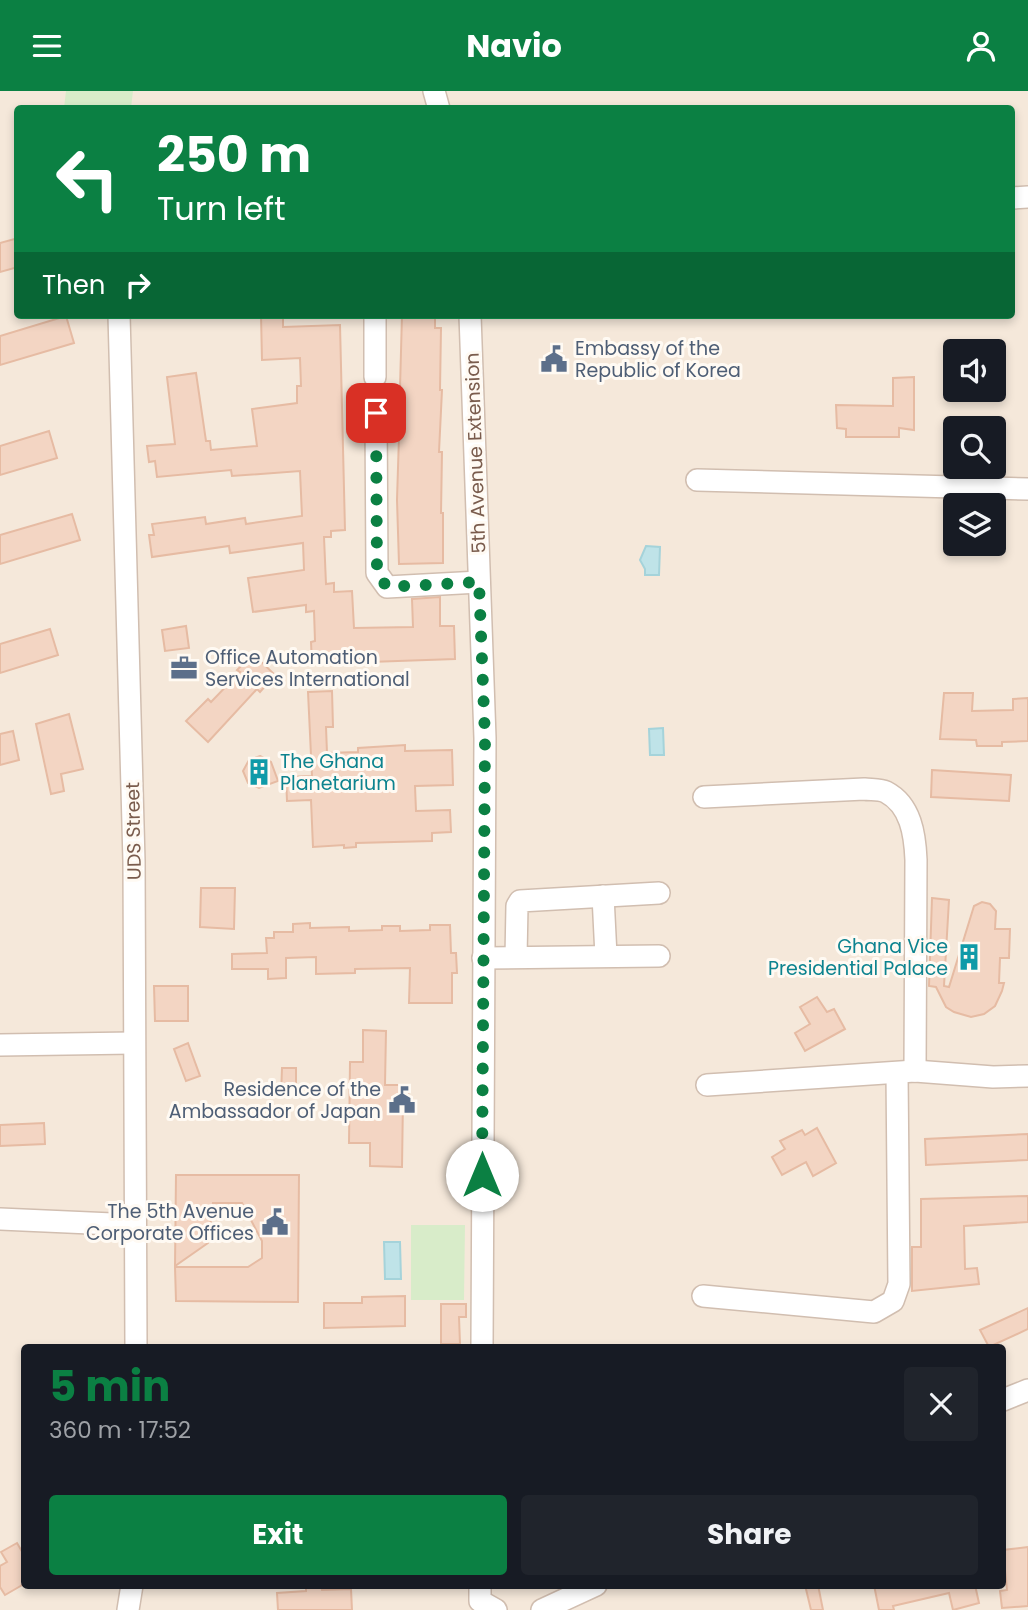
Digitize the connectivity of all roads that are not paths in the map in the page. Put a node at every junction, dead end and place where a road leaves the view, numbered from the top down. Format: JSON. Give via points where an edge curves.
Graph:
{"nodes":[{"id":1,"x":119,"y":319,"type":"edge"},
{"id":2,"x":375,"y":319,"type":"edge"},
{"id":3,"x":470,"y":319,"type":"edge"},
{"id":4,"x":375,"y":377,"type":"dead end"},
{"id":5,"x":376,"y":413,"type":"dead end"},
{"id":6,"x":697,"y":479,"type":"dead end"},
{"id":7,"x":1028,"y":489,"type":"edge"},
{"id":8,"x":479,"y":582,"type":"junction"},
{"id":9,"x":704,"y":797,"type":"dead end"},
{"id":10,"x":659,"y":893,"type":"dead end"},
{"id":11,"x":603,"y":896,"type":"junction"},
{"id":12,"x":606,"y":956,"type":"junction"},
{"id":13,"x":659,"y":956,"type":"dead end"},
{"id":14,"x":516,"y":957,"type":"junction"},
{"id":15,"x":483,"y":958,"type":"junction"},
{"id":16,"x":133,"y":1043,"type":"junction"},
{"id":17,"x":0,"y":1045,"type":"edge"},
{"id":18,"x":906,"y":1072,"type":"junction"},
{"id":19,"x":1028,"y":1076,"type":"edge"},
{"id":20,"x":707,"y":1085,"type":"dead end"},
{"id":21,"x":0,"y":1219,"type":"edge"},
{"id":22,"x":135,"y":1225,"type":"junction"},
{"id":23,"x":704,"y":1296,"type":"dead end"},
{"id":24,"x":136,"y":1344,"type":"edge"},
{"id":25,"x":482,"y":1344,"type":"edge"},
{"id":26,"x":1028,"y":1390,"type":"edge"},
{"id":27,"x":1006,"y":1399,"type":"edge"},
{"id":28,"x":131,"y":1589,"type":"edge"},
{"id":29,"x":480,"y":1589,"type":"edge"},
{"id":30,"x":587,"y":1589,"type":"edge"},
{"id":31,"x":128,"y":1610,"type":"edge"},
{"id":32,"x":496,"y":1610,"type":"edge"},
{"id":33,"x":542,"y":1610,"type":"edge"}],
"edges":[{"from":1,"to":16,"type":"street","name":"UDS Street","via":[[134,861]]},
{"from":2,"to":4,"type":"street"},
{"from":3,"to":8,"type":"street","name":"5th Avenue Extension"},
{"from":5,"to":8,"type":"street","via":[[377,573],[381,580],[387,587]]},
{"from":6,"to":7,"type":"street"},
{"from":8,"to":15,"type":"street","name":"5th Avenue Extension","via":[[485,738]]},
{"from":9,"to":18,"type":"street","via":[[864,789],[884,791],[901,804],[915,839]]},
{"from":10,"to":11,"type":"street"},
{"from":11,"to":12,"type":"street"},
{"from":11,"to":14,"type":"street","via":[[520,901]]},
{"from":12,"to":13,"type":"street"},
{"from":12,"to":14,"type":"street"},
{"from":14,"to":15,"type":"street"},
{"from":15,"to":25,"type":"street","name":"5th Avenue Extension"},
{"from":16,"to":17,"type":"street"},
{"from":16,"to":22,"type":"street","name":"UDS Street"},
{"from":18,"to":19,"type":"street"},
{"from":18,"to":20,"type":"street"},
{"from":18,"to":23,"type":"street","via":[[898,1284],[893,1301],[874,1312]]},
{"from":21,"to":22,"type":"street"},
{"from":22,"to":24,"type":"street","name":"UDS Street"},
{"from":26,"to":27,"type":"street"},
{"from":28,"to":31,"type":"street"},
{"from":29,"to":32,"type":"street","via":[[480,1601]]},
{"from":30,"to":33,"type":"street"}]}
